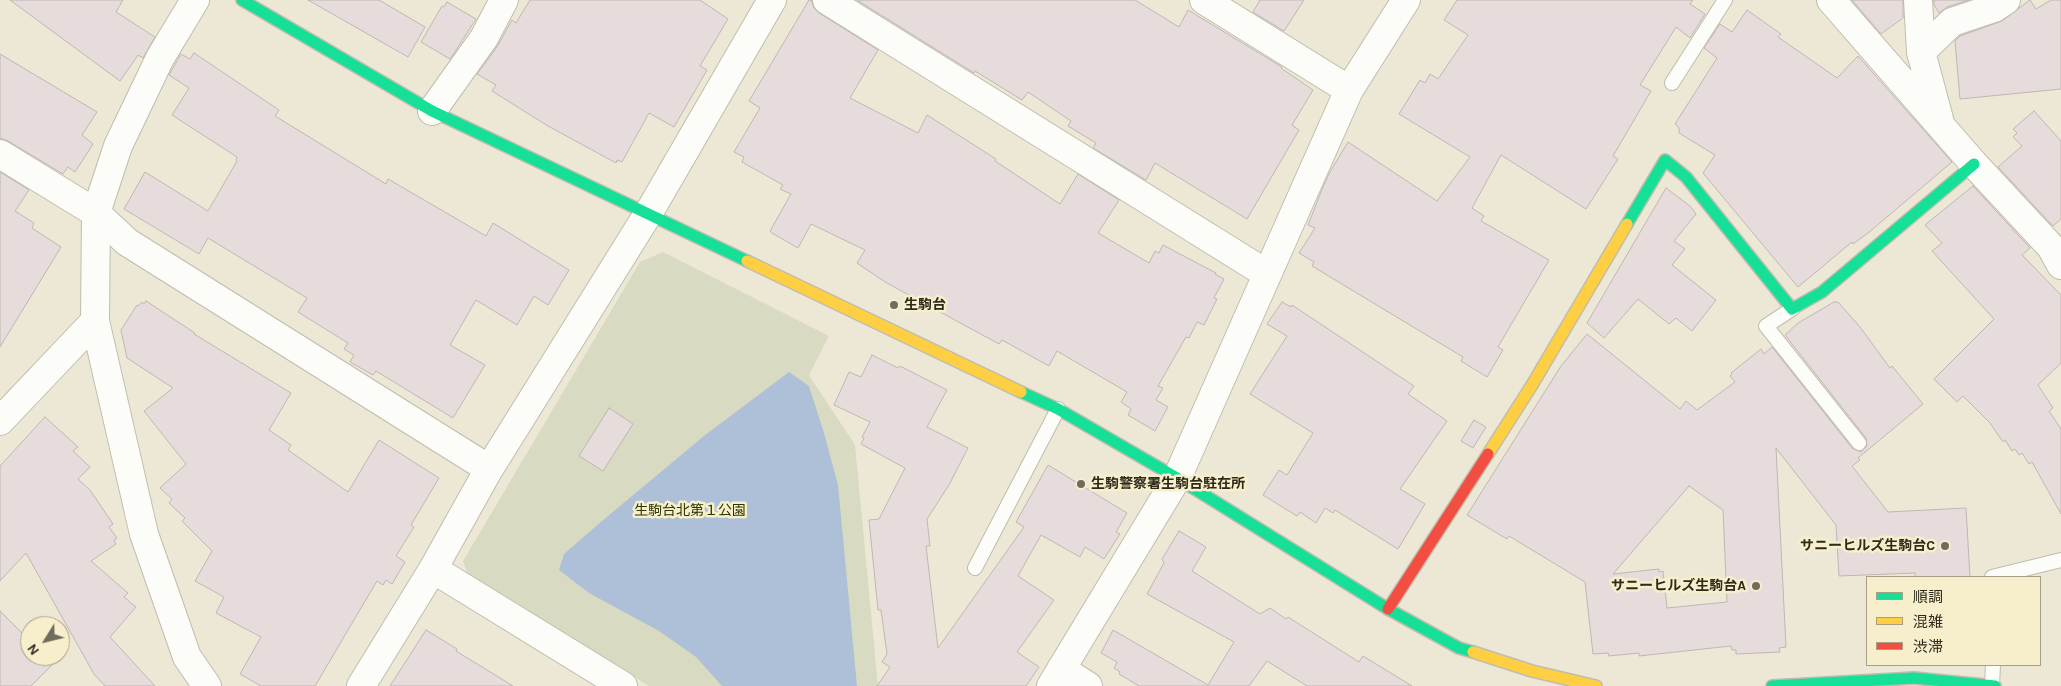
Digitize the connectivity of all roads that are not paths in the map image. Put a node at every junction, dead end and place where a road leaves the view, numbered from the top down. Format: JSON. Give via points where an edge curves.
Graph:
{"nodes":[{"id":1,"x":195,"y":0,"type":"edge"},
{"id":2,"x":242,"y":0,"type":"edge"},
{"id":3,"x":504,"y":0,"type":"edge"},
{"id":4,"x":772,"y":0,"type":"edge"},
{"id":5,"x":826,"y":0,"type":"edge"},
{"id":6,"x":1204,"y":0,"type":"edge"},
{"id":7,"x":1406,"y":0,"type":"edge"},
{"id":8,"x":1724,"y":0,"type":"edge"},
{"id":9,"x":1831,"y":0,"type":"edge"},
{"id":10,"x":1918,"y":0,"type":"edge"},
{"id":11,"x":2006,"y":0,"type":"edge"},
{"id":12,"x":1921,"y":52,"type":"junction"},
{"id":13,"x":1672,"y":83,"type":"dead end"},
{"id":14,"x":1349,"y":90,"type":"junction"},
{"id":15,"x":432,"y":111,"type":"junction"},
{"id":16,"x":1940,"y":124,"type":"junction"},
{"id":17,"x":0,"y":154,"type":"edge"},
{"id":18,"x":1974,"y":164,"type":"junction"},
{"id":19,"x":96,"y":213,"type":"junction"},
{"id":20,"x":648,"y":214,"type":"junction"},
{"id":21,"x":2061,"y":265,"type":"edge"},
{"id":22,"x":1267,"y":274,"type":"junction"},
{"id":23,"x":1792,"y":309,"type":"junction"},
{"id":24,"x":95,"y":321,"type":"junction"},
{"id":25,"x":1058,"y":409,"type":"junction"},
{"id":26,"x":0,"y":421,"type":"edge"},
{"id":27,"x":1859,"y":443,"type":"dead end"},
{"id":28,"x":488,"y":469,"type":"junction"},
{"id":29,"x":1176,"y":478,"type":"junction"},
{"id":30,"x":2061,"y":560,"type":"edge"},
{"id":31,"x":976,"y":568,"type":"dead end"},
{"id":32,"x":432,"y":570,"type":"junction"},
{"id":33,"x":1996,"y":576,"type":"edge"},
{"id":34,"x":1388,"y":609,"type":"junction"},
{"id":35,"x":1993,"y":666,"type":"edge"},
{"id":36,"x":1056,"y":678,"type":"edge"},
{"id":37,"x":207,"y":686,"type":"edge"},
{"id":38,"x":361,"y":686,"type":"edge"},
{"id":39,"x":623,"y":686,"type":"edge"},
{"id":40,"x":1088,"y":686,"type":"edge"},
{"id":41,"x":1596,"y":686,"type":"edge"},
{"id":42,"x":1772,"y":686,"type":"edge"},
{"id":43,"x":1993,"y":686,"type":"edge"}],
"edges":[{"from":1,"to":19,"type":"street","via":[[160,58],[122,138]]},
{"from":2,"to":15,"type":"street"},
{"from":3,"to":15,"type":"street","via":[[484,38]]},
{"from":4,"to":20,"type":"street"},
{"from":5,"to":22,"type":"street"},
{"from":6,"to":14,"type":"street"},
{"from":7,"to":14,"type":"street"},
{"from":8,"to":13,"type":"lane"},
{"from":9,"to":16,"type":"street"},
{"from":10,"to":12,"type":"street"},
{"from":11,"to":12,"type":"street","via":[[1994,8],[1952,22]]},
{"from":12,"to":16,"type":"street"},
{"from":14,"to":22,"type":"street"},
{"from":15,"to":20,"type":"street"},
{"from":16,"to":18,"type":"street"},
{"from":17,"to":19,"type":"street"},
{"from":18,"to":21,"type":"street","via":[[2051,247]]},
{"from":18,"to":23,"type":"street","via":[[1822,292]]},
{"from":19,"to":24,"type":"street"},
{"from":19,"to":28,"type":"street","via":[[127,242]]},
{"from":20,"to":25,"type":"street"},
{"from":20,"to":28,"type":"street"},
{"from":22,"to":29,"type":"street"},
{"from":23,"to":27,"type":"lane","via":[[1766,326]]},
{"from":23,"to":34,"type":"street","via":[[1686,177],[1665,160],[1532,385]]},
{"from":24,"to":26,"type":"street"},
{"from":24,"to":37,"type":"street","via":[[144,534],[187,657]]},
{"from":25,"to":29,"type":"street"},
{"from":25,"to":31,"type":"lane"},
{"from":28,"to":32,"type":"street"},
{"from":29,"to":34,"type":"street"},
{"from":29,"to":36,"type":"street"},
{"from":30,"to":33,"type":"lane"},
{"from":32,"to":38,"type":"street"},
{"from":32,"to":39,"type":"street"},
{"from":34,"to":41,"type":"street","via":[[1459,648],[1532,671]]},
{"from":35,"to":43,"type":"lane"},
{"from":36,"to":40,"type":"street"},
{"from":42,"to":43,"type":"street","via":[[1914,678]]}]}
